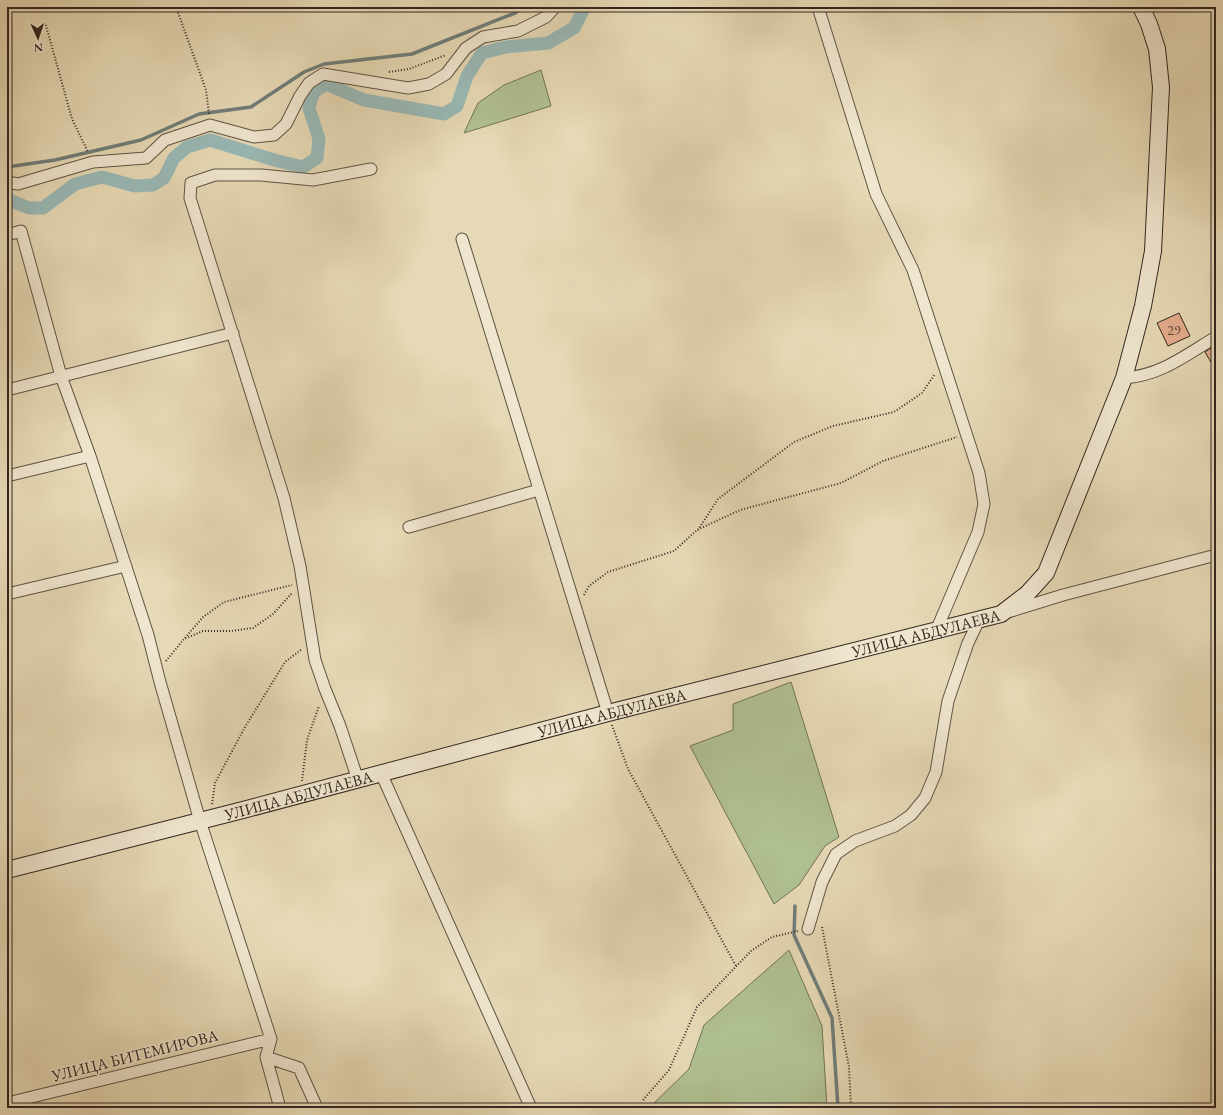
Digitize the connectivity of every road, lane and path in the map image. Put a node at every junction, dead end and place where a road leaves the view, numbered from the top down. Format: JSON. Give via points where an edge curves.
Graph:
{"nodes":[{"id":1,"x":176,"y":7,"type":"edge"},
{"id":2,"x":556,"y":7,"type":"edge"},
{"id":3,"x":818,"y":7,"type":"edge"},
{"id":4,"x":1141,"y":7,"type":"edge"},
{"id":5,"x":45,"y":22,"type":"dead end"},
{"id":6,"x":466,"y":48,"type":"junction"},
{"id":7,"x":387,"y":73,"type":"dead end"},
{"id":8,"x":210,"y":125,"type":"junction"},
{"id":9,"x":93,"y":162,"type":"junction"},
{"id":10,"x":371,"y":169,"type":"dead end"},
{"id":11,"x":7,"y":182,"type":"edge"},
{"id":12,"x":7,"y":235,"type":"edge"},
{"id":13,"x":462,"y":239,"type":"dead end"},
{"id":14,"x":233,"y":333,"type":"junction"},
{"id":15,"x":1216,"y":337,"type":"edge"},
{"id":16,"x":943,"y":363,"type":"junction"},
{"id":17,"x":61,"y":376,"type":"junction"},
{"id":18,"x":1124,"y":378,"type":"junction"},
{"id":19,"x":7,"y":390,"type":"edge"},
{"id":20,"x":966,"y":435,"type":"junction"},
{"id":21,"x":90,"y":456,"type":"junction"},
{"id":22,"x":7,"y":476,"type":"edge"},
{"id":23,"x":539,"y":490,"type":"junction"},
{"id":24,"x":409,"y":527,"type":"dead end"},
{"id":25,"x":697,"y":530,"type":"junction"},
{"id":26,"x":1216,"y":555,"type":"edge"},
{"id":27,"x":126,"y":566,"type":"junction"},
{"id":28,"x":303,"y":582,"type":"junction"},
{"id":29,"x":7,"y":594,"type":"edge"},
{"id":30,"x":576,"y":609,"type":"junction"},
{"id":31,"x":1001,"y":614,"type":"junction"},
{"id":32,"x":979,"y":620,"type":"junction"},
{"id":33,"x":936,"y":631,"type":"junction"},
{"id":34,"x":184,"y":638,"type":"junction"},
{"id":35,"x":312,"y":640,"type":"junction"},
{"id":36,"x":157,"y":672,"type":"junction"},
{"id":37,"x":325,"y":689,"type":"junction"},
{"id":38,"x":608,"y":713,"type":"junction"},
{"id":39,"x":381,"y":773,"type":"junction"},
{"id":40,"x":358,"y":780,"type":"junction"},
{"id":41,"x":300,"y":795,"type":"junction"},
{"id":42,"x":205,"y":819,"type":"junction"},
{"id":43,"x":7,"y":870,"type":"edge"},
{"id":44,"x":822,"y":927,"type":"dead end"},
{"id":45,"x":808,"y":928,"type":"joint"},
{"id":46,"x":736,"y":966,"type":"junction"},
{"id":47,"x":271,"y":1039,"type":"junction"},
{"id":48,"x":266,"y":1057,"type":"junction"},
{"id":49,"x":643,"y":1100,"type":"dead end"},
{"id":50,"x":7,"y":1102,"type":"edge"},
{"id":51,"x":280,"y":1108,"type":"edge"},
{"id":52,"x":317,"y":1108,"type":"edge"},
{"id":53,"x":531,"y":1108,"type":"edge"},
{"id":54,"x":851,"y":1108,"type":"edge"}],
"edges":[{"from":1,"to":8,"type":"path","via":[[206,90]]},
{"from":2,"to":6,"type":"street","via":[[546,17],[518,31],[483,37]]},
{"from":3,"to":16,"type":"street","via":[[876,194],[913,270]]},
{"from":4,"to":18,"type":"main road","via":[[1157,49],[1161,87],[1153,251],[1143,306]]},
{"from":5,"to":9,"type":"path","via":[[72,119]]},
{"from":6,"to":7,"type":"path","via":[[409,69]]},
{"from":6,"to":8,"type":"street","via":[[446,74],[429,84],[408,88],[323,74],[309,83],[286,124],[274,136],[254,136]]},
{"from":8,"to":9,"type":"street","via":[[165,140],[146,158]]},
{"from":9,"to":11,"type":"street","via":[[18,184]]},
{"from":10,"to":14,"type":"street","via":[[313,180],[261,175],[215,175],[191,183],[190,198]]},
{"from":12,"to":17,"type":"street","via":[[21,231]]},
{"from":13,"to":23,"type":"street"},
{"from":14,"to":17,"type":"street"},
{"from":14,"to":28,"type":"street","via":[[284,498]]},
{"from":15,"to":18,"type":"street","via":[[1161,370]]},
{"from":16,"to":20,"type":"street"},
{"from":16,"to":25,"type":"path","via":[[922,393],[894,412],[833,426],[794,442],[718,499]]},
{"from":17,"to":19,"type":"street"},
{"from":17,"to":21,"type":"street"},
{"from":18,"to":31,"type":"main road","via":[[1046,573],[1026,594]]},
{"from":20,"to":25,"type":"path","via":[[883,461],[841,482],[740,510]]},
{"from":20,"to":33,"type":"street","via":[[979,473],[984,504],[978,532]]},
{"from":21,"to":22,"type":"street"},
{"from":21,"to":27,"type":"street"},
{"from":23,"to":24,"type":"street"},
{"from":23,"to":30,"type":"street"},
{"from":25,"to":30,"type":"path","via":[[674,551],[608,572],[589,586]]},
{"from":26,"to":31,"type":"street","name":"УЛИЦА АБДУЛАЕВА"},
{"from":27,"to":29,"type":"street"},
{"from":27,"to":36,"type":"street"},
{"from":28,"to":34,"type":"path","via":[[224,602],[203,617]]},
{"from":28,"to":34,"type":"path","via":[[273,614],[253,628],[203,632]]},
{"from":28,"to":35,"type":"street"},
{"from":30,"to":38,"type":"street"},
{"from":31,"to":32,"type":"main road","name":"УЛИЦА АБДУЛАЕВА"},
{"from":32,"to":33,"type":"main road","name":"УЛИЦА АБДУЛАЕВА"},
{"from":32,"to":45,"type":"street","via":[[968,643],[948,701],[936,772],[925,798],[911,815],[895,826],[855,841],[836,854],[822,882]]},
{"from":33,"to":38,"type":"main road","name":"УЛИЦА АБДУЛАЕВА"},
{"from":34,"to":36,"type":"path"},
{"from":35,"to":37,"type":"street","via":[[315,660]]},
{"from":35,"to":42,"type":"path","via":[[285,662],[245,727],[215,783]]},
{"from":36,"to":42,"type":"street"},
{"from":37,"to":40,"type":"street"},
{"from":37,"to":41,"type":"path","via":[[307,740]]},
{"from":38,"to":39,"type":"main road","name":"УЛИЦА АБДУЛАЕВА"},
{"from":38,"to":46,"type":"path","via":[[628,769]]},
{"from":39,"to":40,"type":"main road","name":"УЛИЦА АБДУЛАЕВА"},
{"from":39,"to":53,"type":"street"},
{"from":40,"to":41,"type":"main road","name":"УЛИЦА АБДУЛАЕВА"},
{"from":41,"to":42,"type":"main road","name":"УЛИЦА АБДУЛАЕВА"},
{"from":42,"to":43,"type":"main road","name":"УЛИЦА АБДУЛАЕВА"},
{"from":42,"to":47,"type":"street"},
{"from":44,"to":54,"type":"path","via":[[848,1067]]},
{"from":45,"to":46,"type":"path","via":[[772,937],[751,951]]},
{"from":46,"to":49,"type":"path","via":[[697,1007],[669,1070]]},
{"from":47,"to":48,"type":"street"},
{"from":47,"to":50,"type":"street","name":"УЛИЦА БИТЕМИРОВА"},
{"from":48,"to":51,"type":"street"},
{"from":48,"to":52,"type":"street","via":[[299,1068]]}]}
